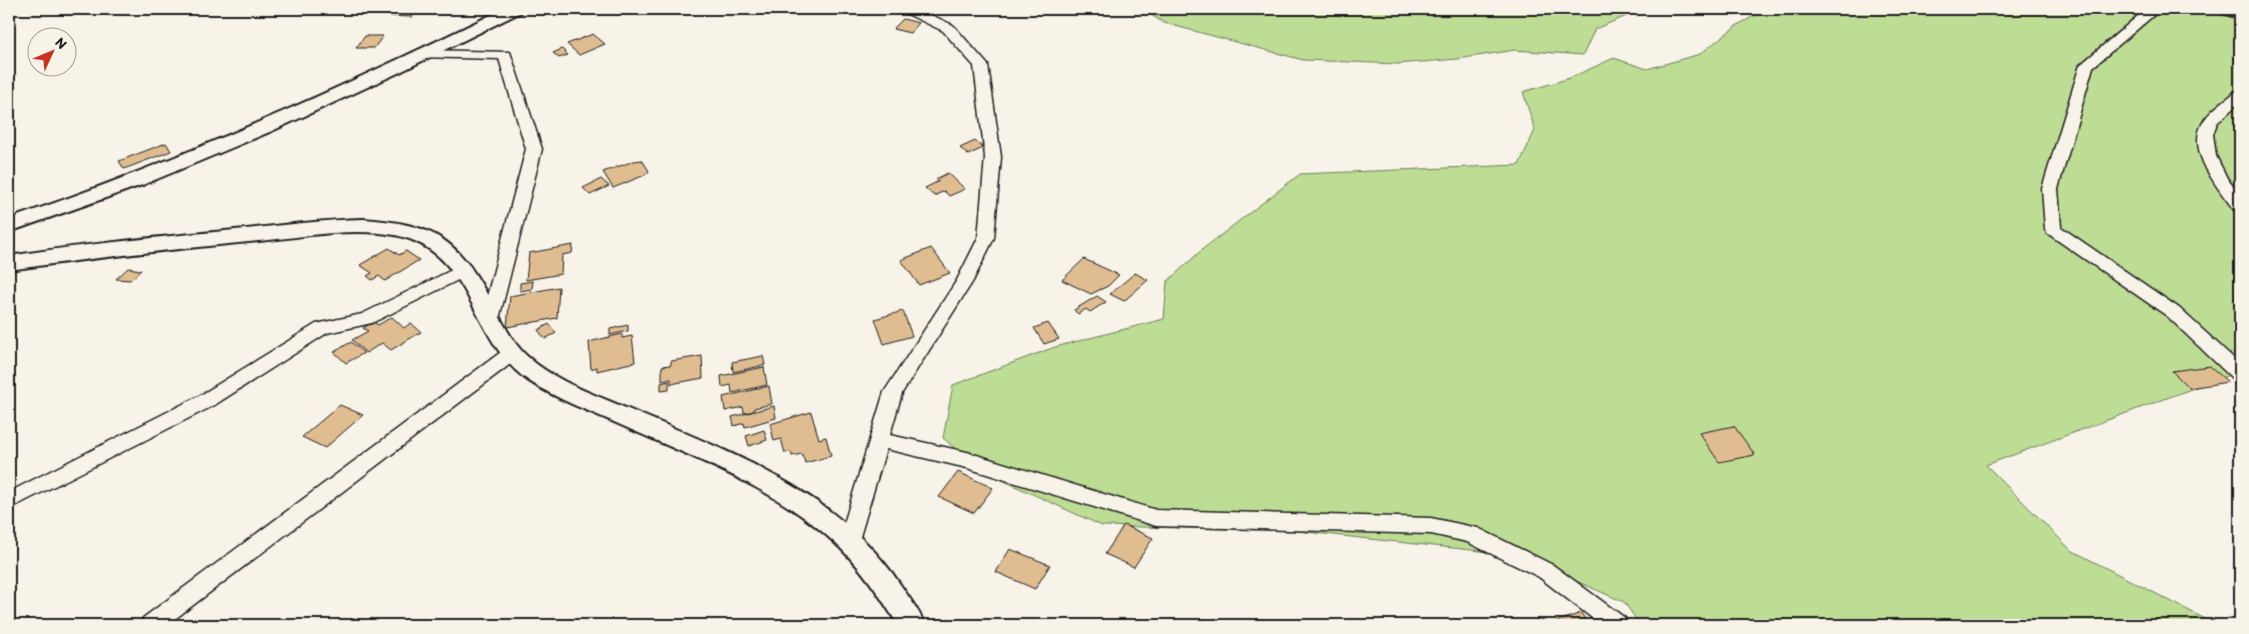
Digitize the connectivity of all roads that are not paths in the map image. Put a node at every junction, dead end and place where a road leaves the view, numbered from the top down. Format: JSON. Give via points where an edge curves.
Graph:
{"nodes":[{"id":1,"x":515,"y":9,"type":"edge"},
{"id":2,"x":908,"y":9,"type":"edge"},
{"id":3,"x":2154,"y":9,"type":"edge"},
{"id":4,"x":2229,"y":9,"type":"edge"},
{"id":5,"x":2240,"y":12,"type":"edge"},
{"id":6,"x":421,"y":54,"type":"junction"},
{"id":7,"x":2240,"y":95,"type":"edge"},
{"id":8,"x":2240,"y":206,"type":"edge"},
{"id":9,"x":9,"y":226,"type":"edge"},
{"id":10,"x":9,"y":263,"type":"edge"},
{"id":11,"x":464,"y":270,"type":"junction"},
{"id":12,"x":490,"y":320,"type":"junction"},
{"id":13,"x":511,"y":354,"type":"junction"},
{"id":14,"x":2240,"y":375,"type":"edge"},
{"id":15,"x":879,"y":440,"type":"junction"},
{"id":16,"x":9,"y":500,"type":"edge"},
{"id":17,"x":849,"y":540,"type":"junction"},
{"id":18,"x":150,"y":625,"type":"edge"},
{"id":19,"x":912,"y":625,"type":"edge"},
{"id":20,"x":1617,"y":625,"type":"edge"}],
"edges":[{"from":1,"to":6,"type":"street"},
{"from":2,"to":15,"type":"street","via":[[948,28],[981,66],[993,157],[986,238],[965,281],[893,392]]},
{"from":3,"to":14,"type":"street","via":[[2088,65],[2050,189],[2054,229],[2173,312]]},
{"from":4,"to":5,"type":"main road"},
{"from":6,"to":9,"type":"street","via":[[240,137],[82,202]]},
{"from":6,"to":12,"type":"street","via":[[505,55],[534,148]]},
{"from":7,"to":8,"type":"street","via":[[2208,125],[2205,146],[2218,177]]},
{"from":10,"to":11,"type":"street","via":[[141,244],[365,226],[395,229],[431,241],[453,255]]},
{"from":11,"to":12,"type":"street"},
{"from":11,"to":16,"type":"street","via":[[366,318],[322,328],[206,401]]},
{"from":12,"to":13,"type":"street"},
{"from":13,"to":17,"type":"street","via":[[526,368],[556,386],[744,470],[807,508]]},
{"from":13,"to":18,"type":"street"},
{"from":15,"to":17,"type":"street"},
{"from":15,"to":20,"type":"street","via":[[967,460],[1156,518],[1431,526],[1471,534],[1546,571]]},
{"from":17,"to":19,"type":"street","via":[[883,578]]}]}
